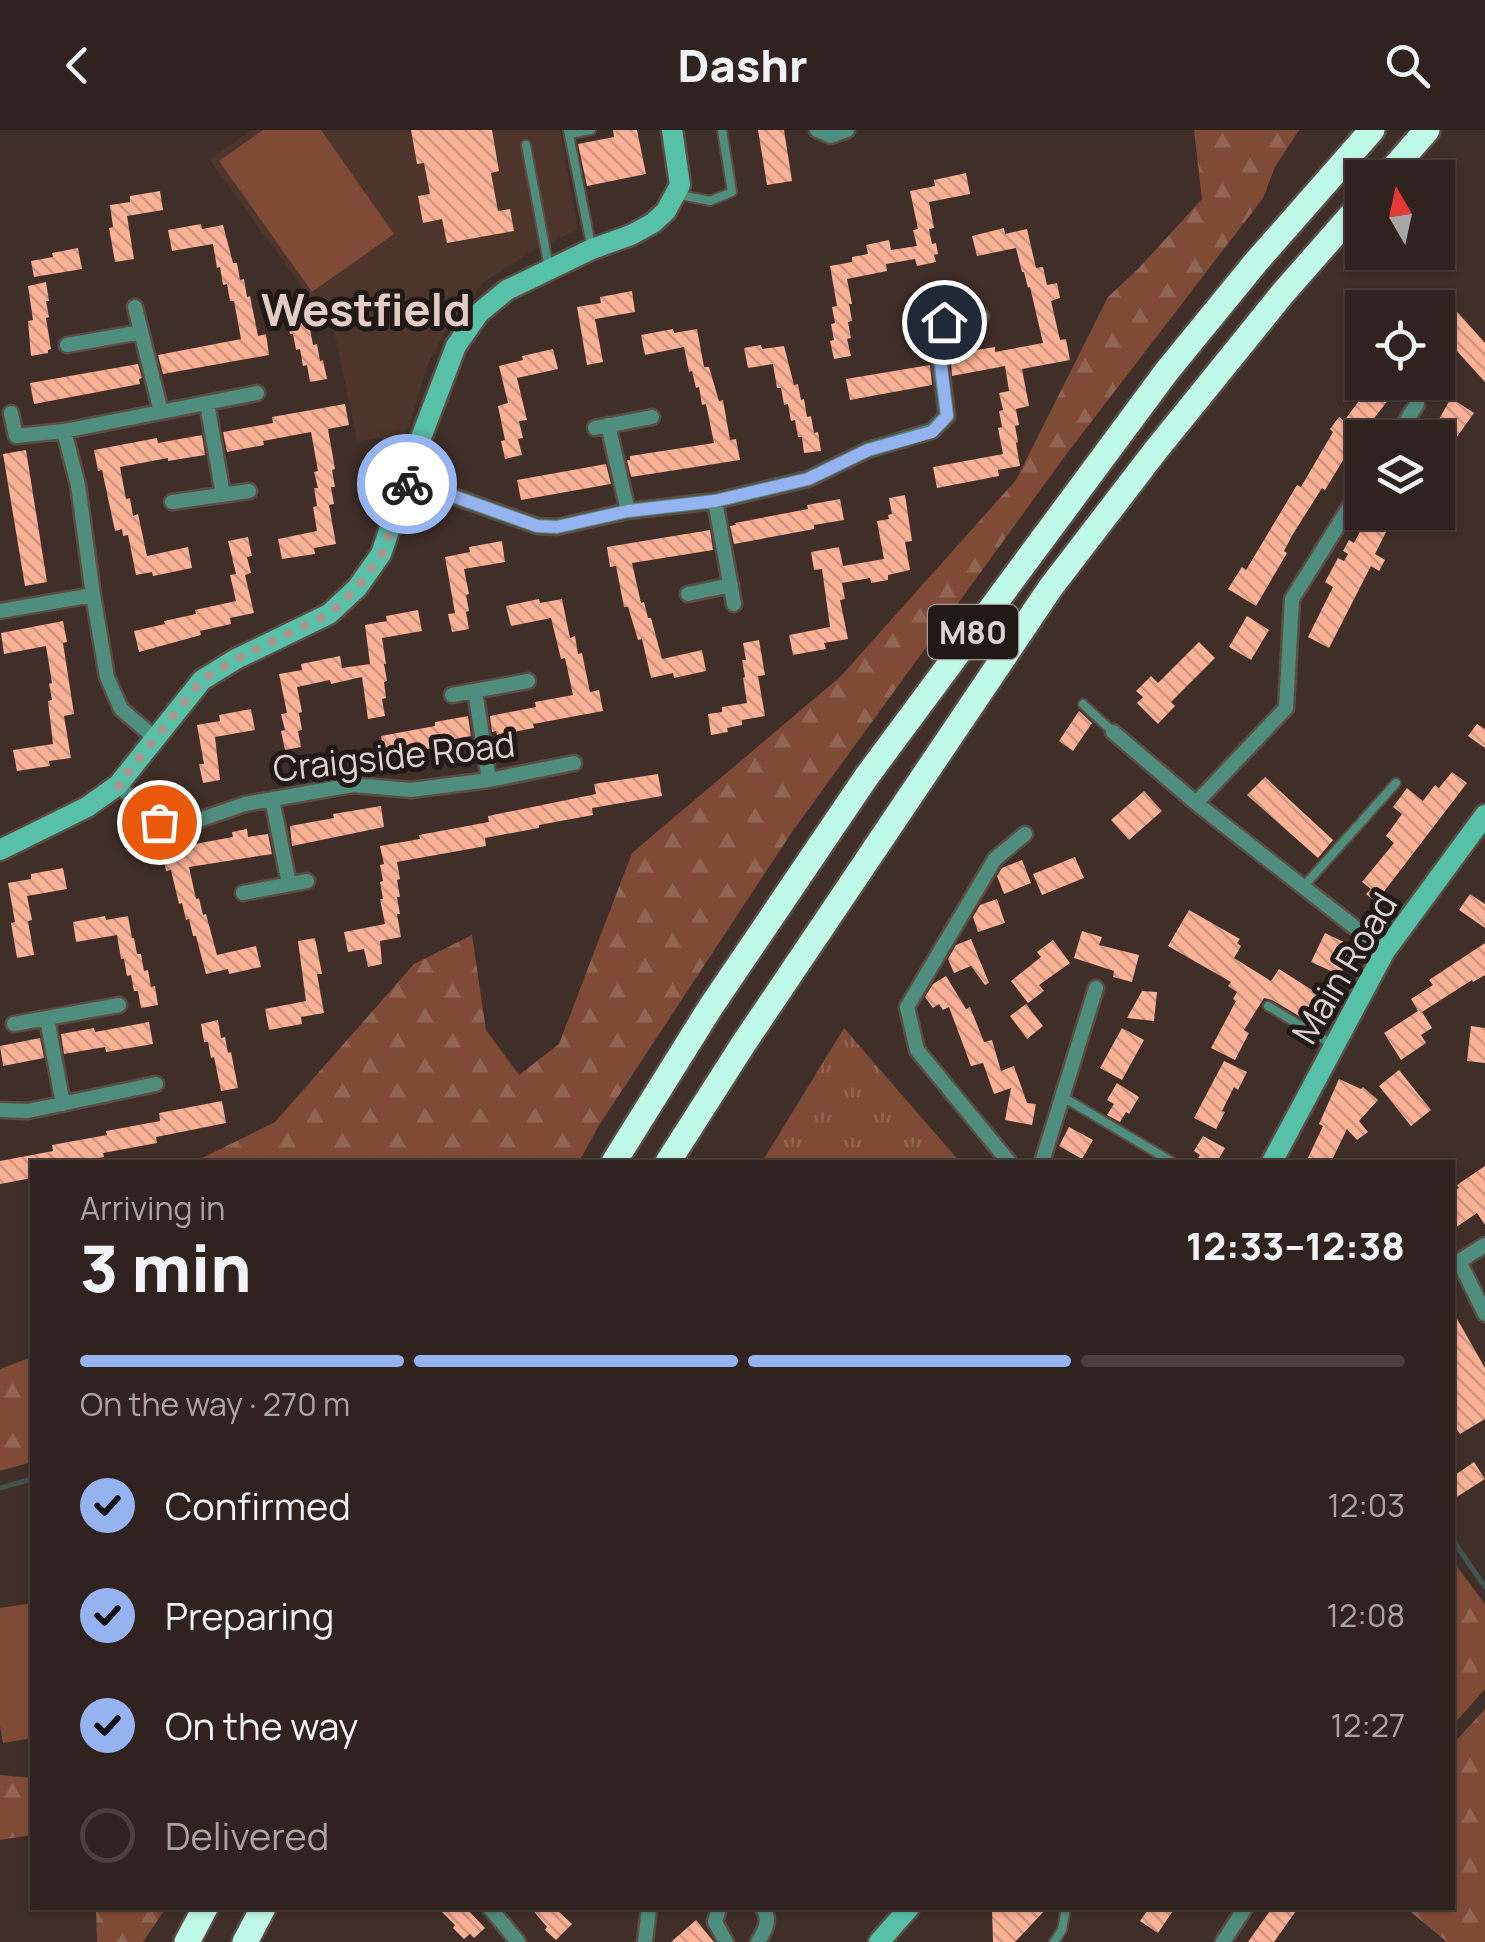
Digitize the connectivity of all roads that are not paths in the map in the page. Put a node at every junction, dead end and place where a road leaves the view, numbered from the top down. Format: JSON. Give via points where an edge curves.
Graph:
{"nodes":[{"id":1,"x":591,"y":130,"type":"edge"},
{"id":2,"x":672,"y":130,"type":"edge"},
{"id":3,"x":722,"y":130,"type":"edge"},
{"id":4,"x":817,"y":130,"type":"edge"},
{"id":5,"x":847,"y":130,"type":"edge"},
{"id":6,"x":1372,"y":130,"type":"edge"},
{"id":7,"x":1427,"y":130,"type":"edge"},
{"id":8,"x":568,"y":132,"type":"edge"},
{"id":9,"x":526,"y":145,"type":"dead end"},
{"id":10,"x":1401,"y":160,"type":"edge"},
{"id":11,"x":676,"y":194,"type":"junction"},
{"id":12,"x":1345,"y":221,"type":"edge"},
{"id":13,"x":592,"y":249,"type":"junction"},
{"id":14,"x":549,"y":270,"type":"junction"},
{"id":15,"x":135,"y":307,"type":"dead end"},
{"id":16,"x":981,"y":316,"type":"dead end"},
{"id":17,"x":936,"y":323,"type":"junction"},
{"id":18,"x":917,"y":329,"type":"dead end"},
{"id":19,"x":141,"y":332,"type":"junction"},
{"id":20,"x":68,"y":345,"type":"dead end"},
{"id":21,"x":258,"y":394,"type":"dead end"},
{"id":22,"x":207,"y":403,"type":"junction"},
{"id":23,"x":1416,"y":404,"type":"dead end"},
{"id":24,"x":160,"y":412,"type":"junction"},
{"id":25,"x":11,"y":413,"type":"dead end"},
{"id":26,"x":652,"y":417,"type":"dead end"},
{"id":27,"x":1406,"y":420,"type":"edge"},
{"id":28,"x":64,"y":431,"type":"junction"},
{"id":29,"x":408,"y":480,"type":"junction"},
{"id":30,"x":249,"y":491,"type":"dead end"},
{"id":31,"x":224,"y":494,"type":"junction"},
{"id":32,"x":715,"y":501,"type":"junction"},
{"id":33,"x":172,"y":502,"type":"dead end"},
{"id":34,"x":628,"y":511,"type":"junction"},
{"id":35,"x":1345,"y":514,"type":"edge"},
{"id":36,"x":731,"y":584,"type":"junction"},
{"id":37,"x":688,"y":594,"type":"dead end"},
{"id":38,"x":93,"y":595,"type":"junction"},
{"id":39,"x":734,"y":604,"type":"dead end"},
{"id":40,"x":0,"y":610,"type":"edge"},
{"id":41,"x":528,"y":681,"type":"dead end"},
{"id":42,"x":475,"y":690,"type":"junction"},
{"id":43,"x":452,"y":694,"type":"dead end"},
{"id":44,"x":1083,"y":704,"type":"dead end"},
{"id":45,"x":1113,"y":732,"type":"joint"},
{"id":46,"x":156,"y":739,"type":"junction"},
{"id":47,"x":574,"y":763,"type":"dead end"},
{"id":48,"x":489,"y":780,"type":"junction"},
{"id":49,"x":1396,"y":783,"type":"dead end"},
{"id":50,"x":118,"y":785,"type":"junction"},
{"id":51,"x":272,"y":800,"type":"junction"},
{"id":52,"x":1196,"y":803,"type":"junction"},
{"id":53,"x":1485,"y":815,"type":"edge"},
{"id":54,"x":1025,"y":834,"type":"dead end"},
{"id":55,"x":0,"y":850,"type":"edge"},
{"id":56,"x":308,"y":881,"type":"dead end"},
{"id":57,"x":289,"y":884,"type":"junction"},
{"id":58,"x":1303,"y":888,"type":"junction"},
{"id":59,"x":243,"y":893,"type":"dead end"},
{"id":60,"x":1385,"y":952,"type":"junction"},
{"id":61,"x":1096,"y":988,"type":"dead end"},
{"id":62,"x":119,"y":1006,"type":"dead end"},
{"id":63,"x":1268,"y":1006,"type":"dead end"},
{"id":64,"x":46,"y":1019,"type":"junction"},
{"id":65,"x":14,"y":1024,"type":"dead end"},
{"id":66,"x":1334,"y":1045,"type":"junction"},
{"id":67,"x":156,"y":1084,"type":"dead end"},
{"id":68,"x":1062,"y":1098,"type":"junction"},
{"id":69,"x":63,"y":1104,"type":"junction"},
{"id":70,"x":0,"y":1110,"type":"edge"},
{"id":71,"x":615,"y":1160,"type":"edge"},
{"id":72,"x":669,"y":1160,"type":"edge"},
{"id":73,"x":1007,"y":1160,"type":"edge"},
{"id":74,"x":1043,"y":1160,"type":"edge"},
{"id":75,"x":1168,"y":1160,"type":"edge"},
{"id":76,"x":1273,"y":1160,"type":"edge"},
{"id":77,"x":1485,"y":1245,"type":"edge"},
{"id":78,"x":1456,"y":1263,"type":"edge"},
{"id":79,"x":1485,"y":1314,"type":"edge"},
{"id":80,"x":204,"y":1910,"type":"edge"},
{"id":81,"x":262,"y":1910,"type":"edge"},
{"id":82,"x":492,"y":1910,"type":"edge"},
{"id":83,"x":649,"y":1910,"type":"edge"},
{"id":84,"x":718,"y":1910,"type":"edge"},
{"id":85,"x":766,"y":1910,"type":"edge"},
{"id":86,"x":907,"y":1910,"type":"edge"},
{"id":87,"x":1066,"y":1910,"type":"edge"},
{"id":88,"x":1244,"y":1910,"type":"edge"},
{"id":89,"x":187,"y":1942,"type":"edge"},
{"id":90,"x":245,"y":1942,"type":"edge"},
{"id":91,"x":518,"y":1942,"type":"edge"},
{"id":92,"x":645,"y":1942,"type":"edge"},
{"id":93,"x":726,"y":1942,"type":"edge"},
{"id":94,"x":758,"y":1942,"type":"edge"},
{"id":95,"x":880,"y":1942,"type":"edge"},
{"id":96,"x":1054,"y":1942,"type":"edge"},
{"id":97,"x":1223,"y":1942,"type":"edge"}],
"edges":[{"from":1,"to":8,"type":"lane"},
{"from":2,"to":11,"type":"street"},
{"from":3,"to":11,"type":"lane","via":[[732,192],[710,201]]},
{"from":4,"to":5,"type":"street","via":[[831,136]]},
{"from":6,"to":71,"type":"highway","number":"M80","via":[[1167,371],[867,776]]},
{"from":7,"to":10,"type":"highway"},
{"from":8,"to":13,"type":"lane"},
{"from":9,"to":14,"type":"lane"},
{"from":11,"to":13,"type":"street","via":[[653,223]]},
{"from":12,"to":72,"type":"highway","number":"M80","via":[[1051,587]]},
{"from":13,"to":14,"type":"street"},
{"from":14,"to":29,"type":"street","via":[[507,290],[456,346]]},
{"from":15,"to":19,"type":"street"},
{"from":16,"to":17,"type":"street"},
{"from":17,"to":18,"type":"street"},
{"from":17,"to":32,"type":"street","via":[[947,416],[932,432],[868,450],[808,479]]},
{"from":19,"to":20,"type":"street"},
{"from":19,"to":24,"type":"street"},
{"from":21,"to":22,"type":"street"},
{"from":22,"to":24,"type":"street"},
{"from":22,"to":31,"type":"street"},
{"from":23,"to":27,"type":"street"},
{"from":24,"to":28,"type":"street"},
{"from":25,"to":28,"type":"street","via":[[16,436]]},
{"from":26,"to":34,"type":"street","via":[[601,426]]},
{"from":28,"to":38,"type":"street"},
{"from":29,"to":34,"type":"street","via":[[537,526]]},
{"from":29,"to":46,"type":"street","via":[[382,554],[357,588],[329,614],[202,680]]},
{"from":30,"to":31,"type":"street"},
{"from":31,"to":33,"type":"street"},
{"from":32,"to":34,"type":"street"},
{"from":32,"to":36,"type":"street"},
{"from":35,"to":52,"type":"street","via":[[1292,599],[1286,708]]},
{"from":36,"to":37,"type":"street"},
{"from":36,"to":39,"type":"street"},
{"from":38,"to":40,"type":"street"},
{"from":38,"to":46,"type":"street","via":[[107,677],[122,708]]},
{"from":41,"to":42,"type":"street"},
{"from":42,"to":43,"type":"street"},
{"from":42,"to":48,"type":"street"},
{"from":44,"to":45,"type":"lane"},
{"from":45,"to":52,"type":"street"},
{"from":46,"to":50,"type":"street"},
{"from":47,"to":48,"type":"street","name":"Craigside Road"},
{"from":48,"to":51,"type":"street","name":"Craigside Road","via":[[411,790],[353,785]]},
{"from":49,"to":58,"type":"lane"},
{"from":50,"to":51,"type":"street","name":"Craigside Road","via":[[159,822],[192,822]]},
{"from":50,"to":55,"type":"street","via":[[88,808]]},
{"from":51,"to":57,"type":"street"},
{"from":52,"to":58,"type":"street"},
{"from":53,"to":60,"type":"street","name":"Main Road"},
{"from":54,"to":73,"type":"street","via":[[995,858],[907,1008],[917,1050]]},
{"from":56,"to":57,"type":"street"},
{"from":57,"to":59,"type":"street"},
{"from":58,"to":60,"type":"street"},
{"from":60,"to":66,"type":"street","name":"Main Road"},
{"from":61,"to":68,"type":"street"},
{"from":62,"to":64,"type":"street"},
{"from":63,"to":66,"type":"lane"},
{"from":64,"to":65,"type":"street"},
{"from":64,"to":69,"type":"street"},
{"from":66,"to":76,"type":"street","name":"Main Road"},
{"from":67,"to":69,"type":"street"},
{"from":68,"to":74,"type":"street"},
{"from":68,"to":75,"type":"lane"},
{"from":69,"to":70,"type":"street"},
{"from":77,"to":78,"type":"street"},
{"from":78,"to":79,"type":"street"},
{"from":80,"to":89,"type":"highway"},
{"from":81,"to":90,"type":"highway"},
{"from":82,"to":91,"type":"street"},
{"from":83,"to":92,"type":"street"},
{"from":84,"to":93,"type":"street","via":[[715,1922]]},
{"from":85,"to":94,"type":"street","via":[[767,1927]]},
{"from":86,"to":95,"type":"street"},
{"from":87,"to":96,"type":"lane"},
{"from":88,"to":97,"type":"street"}]}
